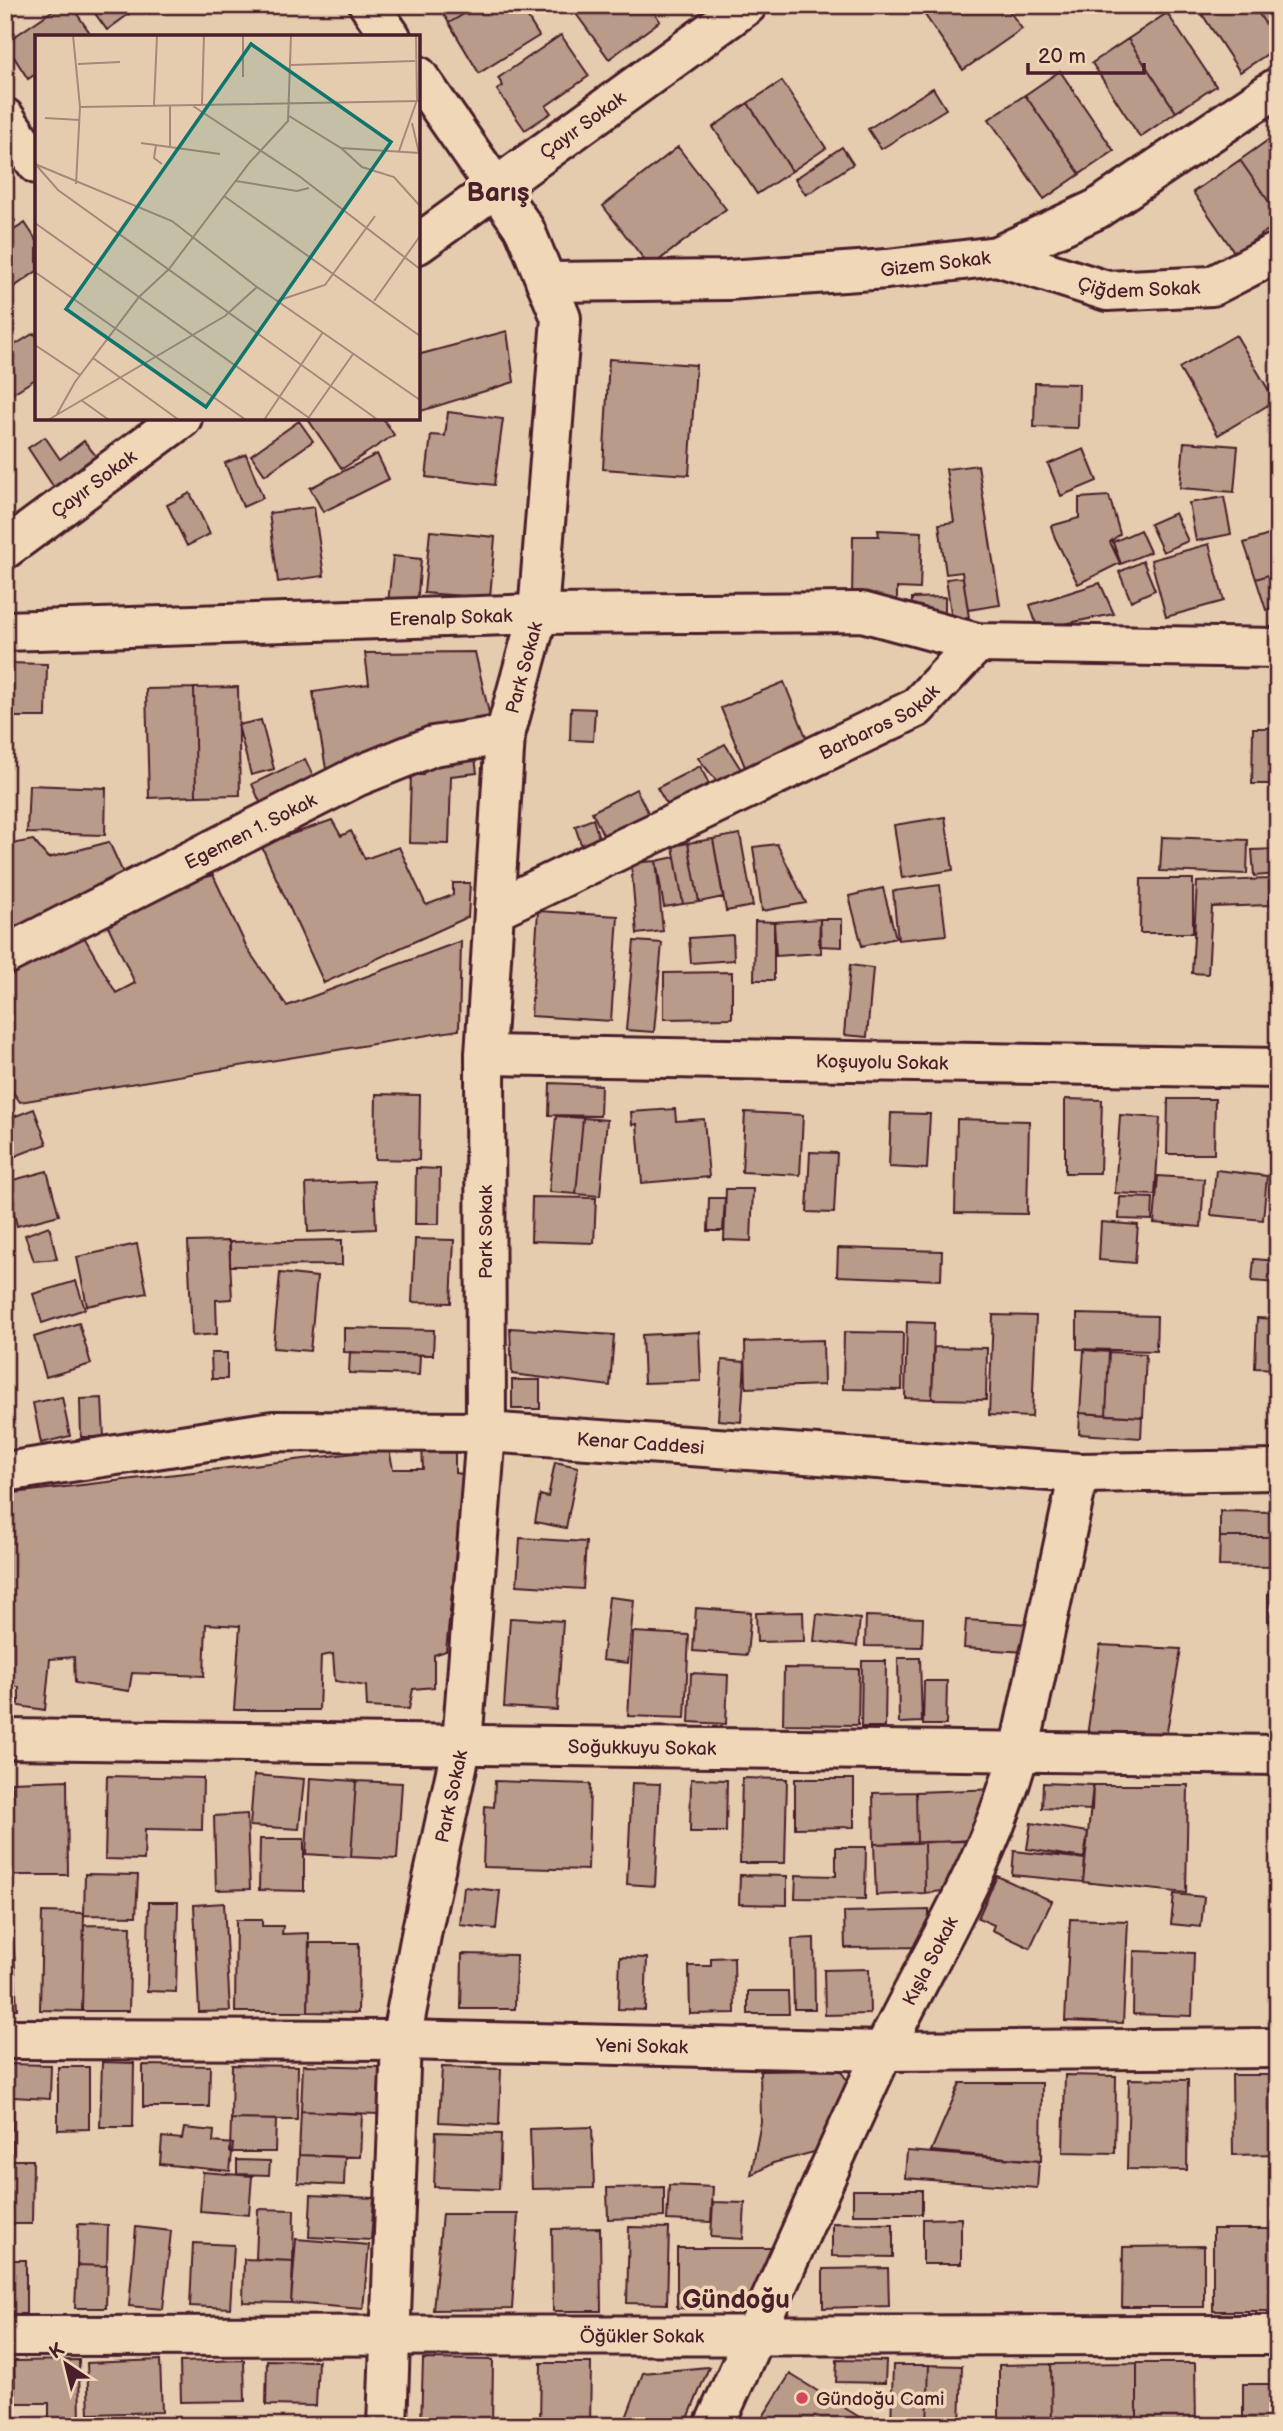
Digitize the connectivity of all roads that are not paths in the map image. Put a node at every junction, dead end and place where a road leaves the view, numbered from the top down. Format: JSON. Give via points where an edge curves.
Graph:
{"nodes":[{"id":1,"x":369,"y":5,"type":"edge"},
{"id":2,"x":747,"y":5,"type":"edge"},
{"id":3,"x":390,"y":35,"type":"edge"},
{"id":4,"x":420,"y":79,"type":"edge"},
{"id":5,"x":1278,"y":87,"type":"edge"},
{"id":6,"x":5,"y":118,"type":"edge"},
{"id":7,"x":35,"y":161,"type":"edge"},
{"id":8,"x":496,"y":188,"type":"junction"},
{"id":9,"x":420,"y":243,"type":"edge"},
{"id":10,"x":1278,"y":252,"type":"edge"},
{"id":11,"x":997,"y":256,"type":"junction"},
{"id":12,"x":546,"y":282,"type":"junction"},
{"id":13,"x":178,"y":420,"type":"edge"},
{"id":14,"x":5,"y":549,"type":"edge"},
{"id":15,"x":538,"y":614,"type":"junction"},
{"id":16,"x":5,"y":631,"type":"edge"},
{"id":17,"x":976,"y":643,"type":"junction"},
{"id":18,"x":1278,"y":649,"type":"edge"},
{"id":19,"x":505,"y":735,"type":"junction"},
{"id":20,"x":494,"y":910,"type":"junction"},
{"id":21,"x":5,"y":955,"type":"edge"},
{"id":22,"x":485,"y":1055,"type":"junction"},
{"id":23,"x":1278,"y":1068,"type":"edge"},
{"id":24,"x":485,"y":1432,"type":"junction"},
{"id":25,"x":1274,"y":1464,"type":"edge"},
{"id":26,"x":5,"y":1472,"type":"edge"},
{"id":27,"x":1079,"y":1473,"type":"junction"},
{"id":28,"x":5,"y":1740,"type":"edge"},
{"id":29,"x":462,"y":1744,"type":"junction"},
{"id":30,"x":1019,"y":1752,"type":"junction"},
{"id":31,"x":1278,"y":1755,"type":"edge"},
{"id":32,"x":5,"y":2039,"type":"edge"},
{"id":33,"x":401,"y":2040,"type":"junction"},
{"id":34,"x":1278,"y":2048,"type":"edge"},
{"id":35,"x":884,"y":2051,"type":"junction"},
{"id":36,"x":756,"y":2334,"type":"junction"},
{"id":37,"x":1278,"y":2334,"type":"edge"},
{"id":38,"x":390,"y":2335,"type":"junction"},
{"id":39,"x":5,"y":2336,"type":"edge"},
{"id":40,"x":387,"y":2426,"type":"edge"},
{"id":41,"x":714,"y":2426,"type":"edge"}],
"edges":[{"from":1,"to":3,"type":"street"},
{"from":2,"to":8,"type":"street","name":"Çayır Sokak"},
{"from":4,"to":8,"type":"street","name":"Park Sokak"},
{"from":5,"to":11,"type":"street","name":"Gizem Sokak","via":[[1097,209]]},
{"from":6,"to":7,"type":"street"},
{"from":8,"to":9,"type":"street","name":"Çayır Sokak"},
{"from":8,"to":12,"type":"street","name":"Park Sokak","via":[[525,230]]},
{"from":10,"to":11,"type":"street","name":"Çiğdem Sokak","via":[[1212,285],[1107,291]]},
{"from":11,"to":12,"type":"street","name":"Gizem Sokak","via":[[728,280]]},
{"from":12,"to":15,"type":"street","name":"Park Sokak","via":[[561,318]]},
{"from":13,"to":14,"type":"street","name":"Çayır Sokak"},
{"from":15,"to":16,"type":"street","name":"Erenalp Sokak"},
{"from":15,"to":17,"type":"street","name":"Erenalp Sokak","via":[[862,612]]},
{"from":15,"to":19,"type":"street","name":"Park Sokak"},
{"from":17,"to":18,"type":"street"},
{"from":17,"to":20,"type":"street","name":"Barbaros Sokak","via":[[916,708]]},
{"from":19,"to":20,"type":"street","name":"Park Sokak"},
{"from":19,"to":21,"type":"street","name":"Egemen 1. Sokak","via":[[433,746],[358,776]]},
{"from":20,"to":22,"type":"street","name":"Park Sokak"},
{"from":22,"to":23,"type":"street","name":"Koşuyolu Sokak"},
{"from":22,"to":24,"type":"street","name":"Park Sokak"},
{"from":24,"to":26,"type":"street","name":"Kenar Caddesi","via":[[273,1431]]},
{"from":24,"to":27,"type":"street","name":"Kenar Caddesi"},
{"from":24,"to":29,"type":"street","name":"Park Sokak"},
{"from":25,"to":27,"type":"street","name":"Kenar Caddesi"},
{"from":27,"to":30,"type":"street","name":"Kışla Sokak"},
{"from":28,"to":29,"type":"street","name":"Soğukkuyu Sokak"},
{"from":29,"to":30,"type":"street","name":"Soğukkuyu Sokak"},
{"from":29,"to":33,"type":"street","name":"Park Sokak"},
{"from":30,"to":31,"type":"street","name":"Soğukkuyu Sokak"},
{"from":30,"to":35,"type":"street","name":"Kışla Sokak","via":[[982,1855]]},
{"from":32,"to":33,"type":"street","name":"Yeni Sokak"},
{"from":33,"to":35,"type":"street","name":"Yeni Sokak"},
{"from":33,"to":38,"type":"street","name":"Park Sokak"},
{"from":34,"to":35,"type":"street","name":"Yeni Sokak"},
{"from":35,"to":36,"type":"street","name":"Kışla Sokak"},
{"from":36,"to":37,"type":"street","name":"Öğükler Sokak"},
{"from":36,"to":38,"type":"street","name":"Öğükler Sokak"},
{"from":36,"to":41,"type":"street","name":"Kışla Sokak"},
{"from":38,"to":39,"type":"street","name":"Öğükler Sokak"},
{"from":38,"to":40,"type":"street","name":"Park Sokak"}]}
